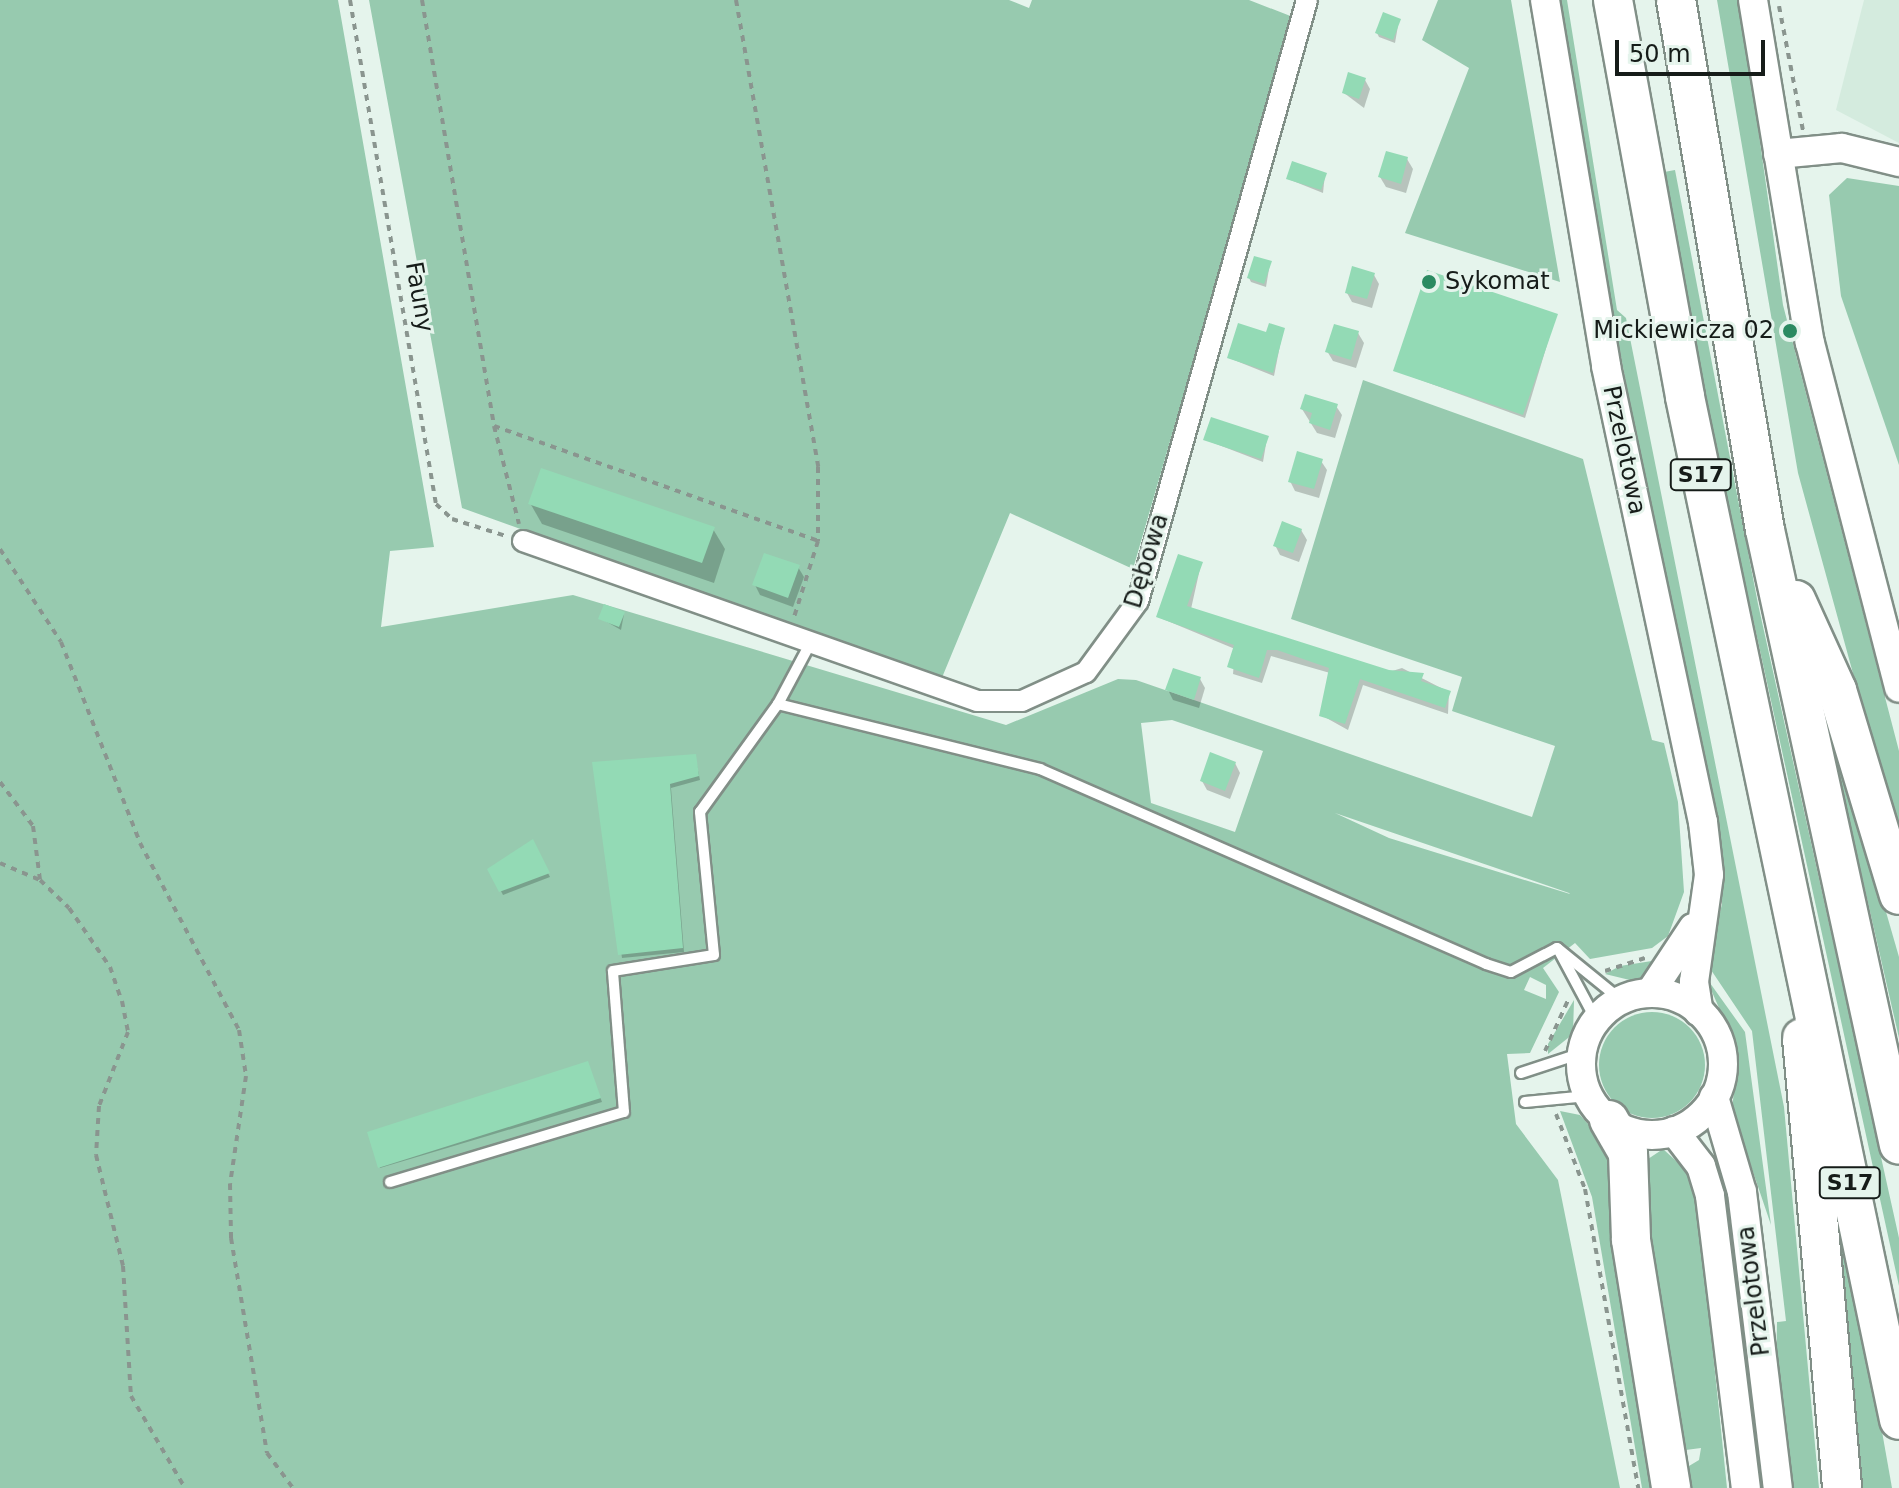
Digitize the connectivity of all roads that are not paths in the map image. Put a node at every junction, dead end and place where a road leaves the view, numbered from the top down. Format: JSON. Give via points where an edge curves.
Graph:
{"nodes":[{"id":1,"x":1307,"y":0,"type":"edge"},
{"id":2,"x":1545,"y":0,"type":"edge"},
{"id":3,"x":1613,"y":0,"type":"edge"},
{"id":4,"x":1676,"y":0,"type":"edge"},
{"id":5,"x":1753,"y":0,"type":"edge"},
{"id":6,"x":1792,"y":152,"type":"junction"},
{"id":7,"x":1899,"y":162,"type":"edge"},
{"id":8,"x":1765,"y":530,"type":"junction"},
{"id":9,"x":523,"y":541,"type":"road end"},
{"id":10,"x":811,"y":642,"type":"junction"},
{"id":11,"x":1899,"y":688,"type":"edge"},
{"id":12,"x":778,"y":704,"type":"junction"},
{"id":13,"x":1899,"y":895,"type":"edge"},
{"id":14,"x":1707,"y":898,"type":"junction"},
{"id":15,"x":1799,"y":947,"type":"junction"},
{"id":16,"x":1557,"y":948,"type":"junction"},
{"id":17,"x":1650,"y":993,"type":"junction"},
{"id":18,"x":1621,"y":1000,"type":"junction"},
{"id":19,"x":1699,"y":1012,"type":"junction"},
{"id":20,"x":1596,"y":1020,"type":"junction"},
{"id":21,"x":1582,"y":1053,"type":"junction"},
{"id":22,"x":1521,"y":1073,"type":"dead end"},
{"id":23,"x":1714,"y":1097,"type":"junction"},
{"id":24,"x":1525,"y":1102,"type":"dead end"},
{"id":25,"x":1598,"y":1108,"type":"junction"},
{"id":26,"x":1674,"y":1131,"type":"junction"},
{"id":27,"x":1899,"y":1145,"type":"edge"},
{"id":28,"x":390,"y":1182,"type":"dead end"},
{"id":29,"x":1899,"y":1420,"type":"edge"},
{"id":30,"x":1670,"y":1479,"type":"edge"},
{"id":31,"x":1746,"y":1488,"type":"edge"},
{"id":32,"x":1778,"y":1488,"type":"edge"},
{"id":33,"x":1842,"y":1488,"type":"edge"}],
"edges":[{"from":1,"to":10,"type":"street","name":"Dębowa","via":[[1138,601],[1109,649],[1060,688],[998,704]]},
{"from":2,"to":14,"type":"street","name":"Przelotowa","via":[[1606,366],[1703,822]]},
{"from":3,"to":15,"type":"highway","number":"S17","via":[[1685,397]]},
{"from":4,"to":8,"type":"highway","number":"S17"},
{"from":5,"to":6,"type":"street"},
{"from":6,"to":7,"type":"street","via":[[1842,148]]},
{"from":6,"to":11,"type":"street","via":[[1810,343]]},
{"from":8,"to":13,"type":"highway","via":[[1837,690]]},
{"from":8,"to":27,"type":"highway","number":"S17"},
{"from":9,"to":10,"type":"street","name":"Dębowa"},
{"from":10,"to":12,"type":"lane"},
{"from":12,"to":16,"type":"lane","via":[[1063,778],[1511,972]]},
{"from":12,"to":28,"type":"lane","via":[[700,812],[714,955],[613,971],[624,1112]]},
{"from":14,"to":17,"type":"street","name":"Przelotowa","via":[[1677,962]]},
{"from":14,"to":19,"type":"street","name":"Przelotowa","via":[[1694,982]]},
{"from":15,"to":29,"type":"highway","number":"S17"},
{"from":15,"to":33,"type":"highway","via":[[1804,1122]]},
{"from":16,"to":18,"type":"lane"},
{"from":16,"to":20,"type":"lane"},
{"from":17,"to":18,"type":"street"},
{"from":17,"to":19,"type":"street"},
{"from":18,"to":20,"type":"street"},
{"from":19,"to":23,"type":"street","via":[[1721,1048]]},
{"from":20,"to":21,"type":"street"},
{"from":21,"to":22,"type":"lane"},
{"from":21,"to":25,"type":"street"},
{"from":23,"to":26,"type":"street"},
{"from":23,"to":32,"type":"street","name":"Przelotowa","via":[[1742,1192]]},
{"from":24,"to":25,"type":"lane"},
{"from":25,"to":26,"type":"street","via":[[1640,1134]]},
{"from":25,"to":30,"type":"highway","via":[[1628,1153],[1631,1240]]},
{"from":26,"to":31,"type":"street","name":"Przelotowa","via":[[1701,1166],[1710,1196]]}]}
